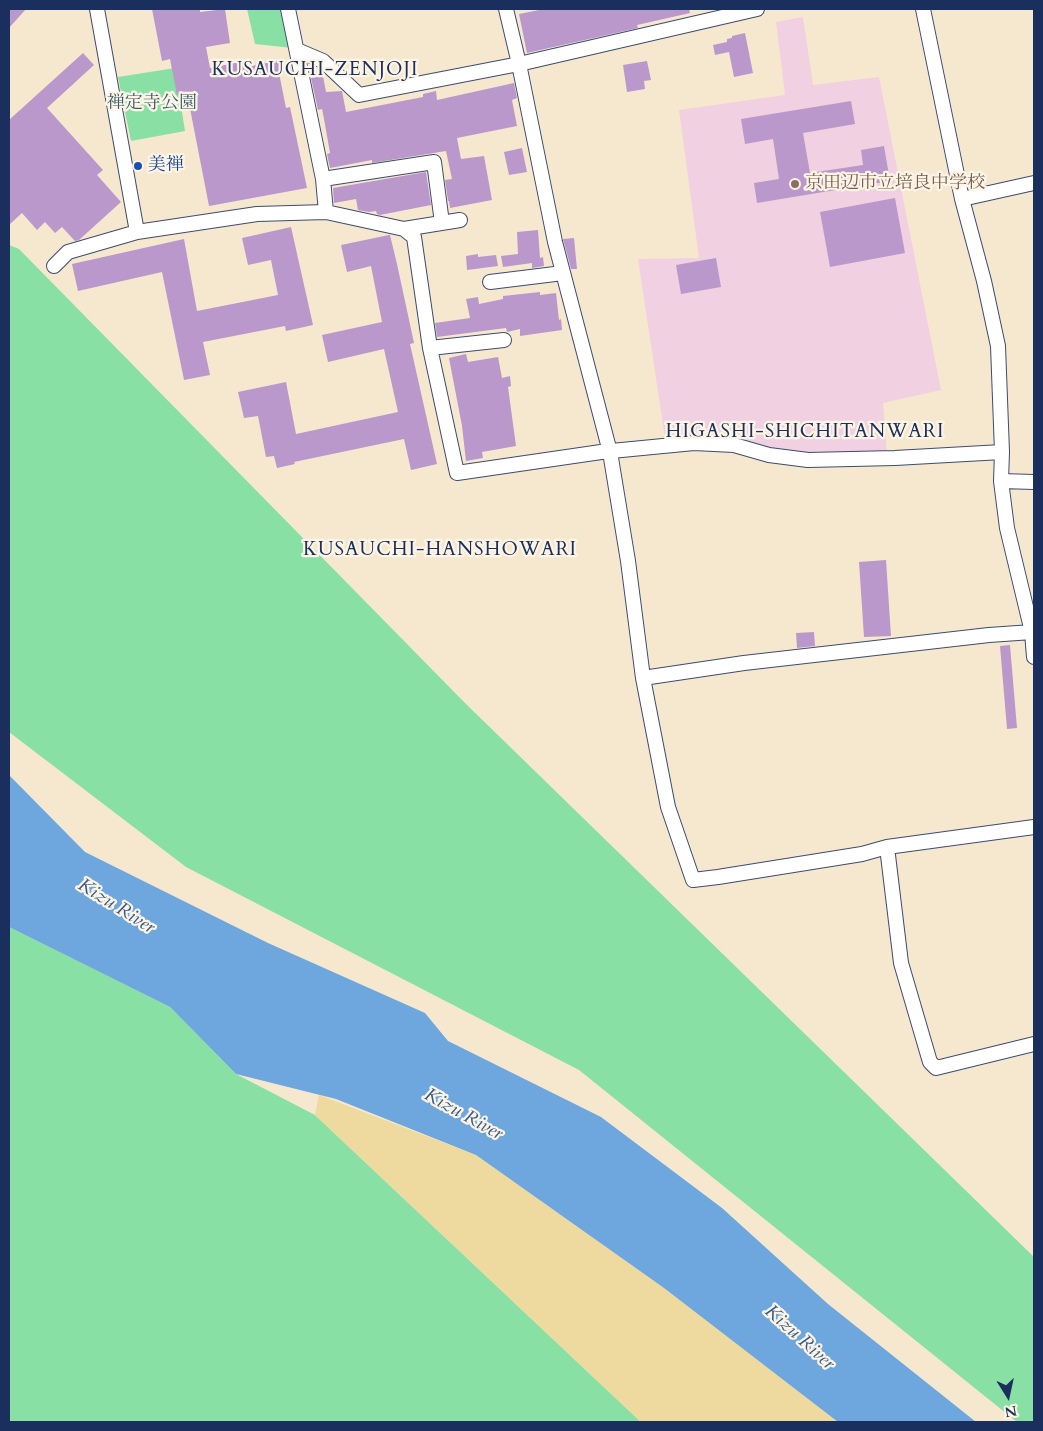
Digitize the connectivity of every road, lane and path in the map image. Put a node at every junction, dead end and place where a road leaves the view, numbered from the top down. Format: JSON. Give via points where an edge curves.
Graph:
{"nodes":[{"id":1,"x":96,"y":9,"type":"edge"},
{"id":2,"x":288,"y":9,"type":"edge"},
{"id":3,"x":506,"y":9,"type":"edge"},
{"id":4,"x":757,"y":9,"type":"edge"},
{"id":5,"x":923,"y":9,"type":"edge"},
{"id":6,"x":297,"y":50,"type":"junction"},
{"id":7,"x":519,"y":64,"type":"junction"},
{"id":8,"x":323,"y":179,"type":"junction"},
{"id":9,"x":1034,"y":183,"type":"edge"},
{"id":10,"x":962,"y":199,"type":"junction"},
{"id":11,"x":326,"y":212,"type":"junction"},
{"id":12,"x":460,"y":220,"type":"dead end"},
{"id":13,"x":442,"y":223,"type":"junction"},
{"id":14,"x":404,"y":229,"type":"junction"},
{"id":15,"x":137,"y":232,"type":"junction"},
{"id":16,"x":54,"y":266,"type":"dead end"},
{"id":17,"x":563,"y":273,"type":"junction"},
{"id":18,"x":490,"y":282,"type":"dead end"},
{"id":19,"x":504,"y":340,"type":"dead end"},
{"id":20,"x":430,"y":348,"type":"junction"},
{"id":21,"x":610,"y":452,"type":"junction"},
{"id":22,"x":1002,"y":452,"type":"junction"},
{"id":23,"x":1001,"y":481,"type":"junction"},
{"id":24,"x":1034,"y":482,"type":"edge"},
{"id":25,"x":1032,"y":632,"type":"junction"},
{"id":26,"x":1034,"y":657,"type":"edge"},
{"id":27,"x":642,"y":678,"type":"junction"},
{"id":28,"x":1034,"y":827,"type":"edge"},
{"id":29,"x":887,"y":847,"type":"junction"},
{"id":30,"x":1034,"y":1044,"type":"edge"}],
"edges":[{"from":1,"to":15,"type":"street"},
{"from":2,"to":6,"type":"street"},
{"from":3,"to":7,"type":"street"},
{"from":4,"to":7,"type":"street"},
{"from":5,"to":10,"type":"street"},
{"from":6,"to":7,"type":"street","via":[[323,61],[359,95]]},
{"from":6,"to":8,"type":"street"},
{"from":7,"to":17,"type":"street"},
{"from":8,"to":11,"type":"street"},
{"from":8,"to":13,"type":"street","via":[[434,162]]},
{"from":9,"to":10,"type":"street"},
{"from":10,"to":22,"type":"street","via":[[998,346]]},
{"from":11,"to":14,"type":"street"},
{"from":11,"to":15,"type":"street","via":[[257,214]]},
{"from":12,"to":13,"type":"street"},
{"from":13,"to":14,"type":"street"},
{"from":14,"to":20,"type":"street","via":[[414,237]]},
{"from":15,"to":16,"type":"street","via":[[68,252]]},
{"from":17,"to":18,"type":"street"},
{"from":17,"to":21,"type":"street"},
{"from":19,"to":20,"type":"street"},
{"from":20,"to":21,"type":"street","via":[[457,473]]},
{"from":21,"to":22,"type":"street","via":[[694,444],[734,445],[769,455],[808,460]]},
{"from":21,"to":27,"type":"street","via":[[628,561]]},
{"from":22,"to":23,"type":"street"},
{"from":23,"to":24,"type":"street"},
{"from":23,"to":25,"type":"street","via":[[1007,528]]},
{"from":25,"to":26,"type":"street"},
{"from":25,"to":27,"type":"street","via":[[744,663]]},
{"from":27,"to":29,"type":"street","via":[[668,807],[693,880],[862,854]]},
{"from":28,"to":29,"type":"street"},
{"from":29,"to":30,"type":"street","via":[[901,963],[930,1062],[936,1068]]}]}
